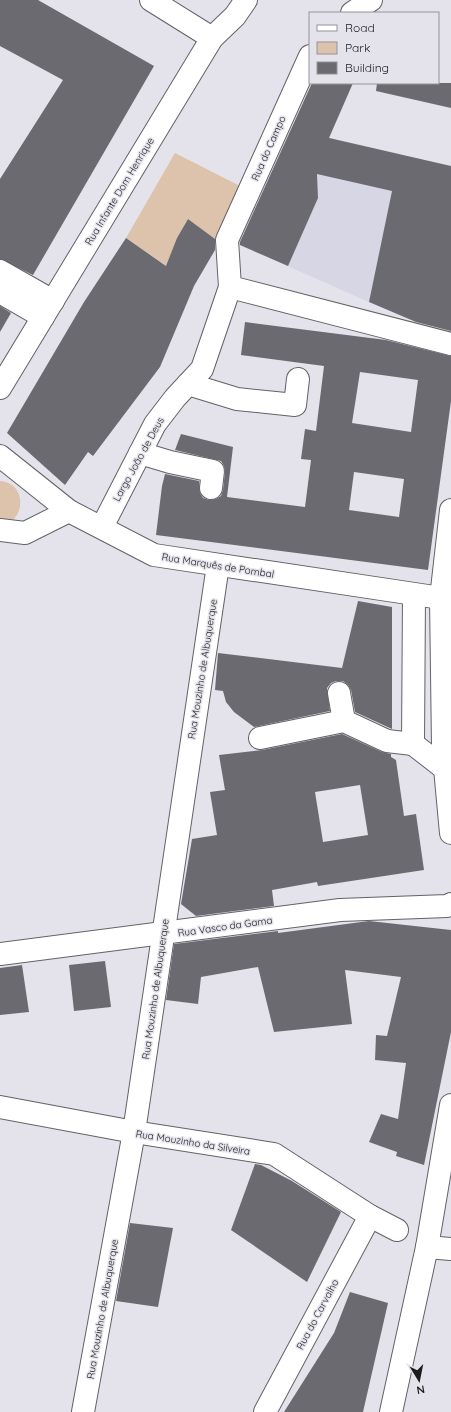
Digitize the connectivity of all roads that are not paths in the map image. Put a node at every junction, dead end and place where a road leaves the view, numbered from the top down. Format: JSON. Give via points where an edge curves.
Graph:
{"nodes":[{"id":1,"x":151,"y":0,"type":"edge"},
{"id":2,"x":246,"y":0,"type":"edge"},
{"id":3,"x":371,"y":0,"type":"edge"},
{"id":4,"x":353,"y":12,"type":"edge"},
{"id":5,"x":212,"y":38,"type":"junction"},
{"id":6,"x":309,"y":58,"type":"edge"},
{"id":7,"x":227,"y":240,"type":"joint"},
{"id":8,"x":0,"y":271,"type":"edge"},
{"id":9,"x":230,"y":288,"type":"junction"},
{"id":10,"x":0,"y":292,"type":"edge"},
{"id":11,"x":48,"y":309,"type":"junction"},
{"id":12,"x":451,"y":344,"type":"edge"},
{"id":13,"x":298,"y":379,"type":"dead end"},
{"id":14,"x":188,"y":384,"type":"junction"},
{"id":15,"x":0,"y":388,"type":"edge"},
{"id":16,"x":140,"y":453,"type":"junction"},
{"id":17,"x":0,"y":456,"type":"edge"},
{"id":18,"x":211,"y":488,"type":"dead end"},
{"id":19,"x":451,"y":510,"type":"edge"},
{"id":20,"x":69,"y":511,"type":"junction"},
{"id":21,"x":102,"y":527,"type":"junction"},
{"id":22,"x":0,"y":530,"type":"edge"},
{"id":23,"x":218,"y":565,"type":"junction"},
{"id":24,"x":414,"y":595,"type":"junction"},
{"id":25,"x":441,"y":598,"type":"junction"},
{"id":26,"x":339,"y":693,"type":"dead end"},
{"id":27,"x":344,"y":721,"type":"junction"},
{"id":28,"x":260,"y":738,"type":"dead end"},
{"id":29,"x":447,"y":741,"type":"edge"},
{"id":30,"x":413,"y":744,"type":"junction"},
{"id":31,"x":444,"y":768,"type":"junction"},
{"id":32,"x":451,"y":833,"type":"edge"},
{"id":33,"x":451,"y":904,"type":"edge"},
{"id":34,"x":162,"y":934,"type":"junction"},
{"id":35,"x":0,"y":954,"type":"edge"},
{"id":36,"x":451,"y":1105,"type":"edge"},
{"id":37,"x":0,"y":1107,"type":"edge"},
{"id":38,"x":134,"y":1132,"type":"junction"},
{"id":39,"x":370,"y":1216,"type":"junction"},
{"id":40,"x":397,"y":1230,"type":"dead end"},
{"id":41,"x":427,"y":1247,"type":"junction"},
{"id":42,"x":451,"y":1250,"type":"edge"},
{"id":43,"x":83,"y":1412,"type":"edge"},
{"id":44,"x":265,"y":1412,"type":"edge"},
{"id":45,"x":391,"y":1412,"type":"edge"}],
"edges":[{"from":1,"to":5,"type":"street"},
{"from":2,"to":5,"type":"street","name":"Rua Infante Dom Henrique","via":[[235,16]]},
{"from":3,"to":4,"type":"street"},
{"from":5,"to":11,"type":"street","name":"Rua Infante Dom Henrique"},
{"from":6,"to":7,"type":"street","name":"Rua do Campo"},
{"from":7,"to":9,"type":"street","name":"Largo João de Deus"},
{"from":8,"to":11,"type":"street"},
{"from":9,"to":12,"type":"street"},
{"from":9,"to":14,"type":"street","name":"Largo João de Deus","via":[[202,369]]},
{"from":10,"to":11,"type":"street"},
{"from":11,"to":15,"type":"street","name":"Rua Infante Dom Henrique"},
{"from":13,"to":14,"type":"street","via":[[295,405],[237,399]]},
{"from":14,"to":16,"type":"street","name":"Largo João de Deus","via":[[155,424]]},
{"from":16,"to":18,"type":"street","via":[[213,471]]},
{"from":16,"to":21,"type":"street","name":"Largo João de Deus"},
{"from":17,"to":20,"type":"street","name":"Rua Marquês de Pombal"},
{"from":19,"to":25,"type":"street"},
{"from":20,"to":21,"type":"street","name":"Rua Marquês de Pombal"},
{"from":20,"to":22,"type":"street","via":[[26,533]]},
{"from":21,"to":23,"type":"street","name":"Rua Marquês de Pombal","via":[[154,555]]},
{"from":23,"to":24,"type":"street","name":"Rua Marquês de Pombal"},
{"from":23,"to":34,"type":"street","name":"Rua Mouzinho de Albuquerque"},
{"from":24,"to":25,"type":"street","name":"Rua Marquês de Pombal"},
{"from":24,"to":30,"type":"street"},
{"from":25,"to":29,"type":"street"},
{"from":26,"to":27,"type":"street"},
{"from":27,"to":28,"type":"street"},
{"from":27,"to":30,"type":"street","via":[[387,741]]},
{"from":29,"to":31,"type":"street"},
{"from":30,"to":31,"type":"street"},
{"from":31,"to":32,"type":"street"},
{"from":33,"to":34,"type":"street","name":"Rua Vasco da Gama","via":[[340,910]]},
{"from":34,"to":35,"type":"street","name":"Rua Vasco da Gama"},
{"from":34,"to":38,"type":"street","name":"Rua Mouzinho de Albuquerque"},
{"from":36,"to":41,"type":"street"},
{"from":37,"to":38,"type":"street","name":"Rua Mouzinho da Silveira"},
{"from":38,"to":39,"type":"street","name":"Rua Mouzinho da Silveira","via":[[274,1154]]},
{"from":38,"to":43,"type":"street","name":"Rua Mouzinho de Albuquerque"},
{"from":39,"to":40,"type":"street","name":"Rua Mouzinho da Silveira"},
{"from":39,"to":44,"type":"street","name":"Rua do Carvalho"},
{"from":41,"to":42,"type":"street"},
{"from":41,"to":45,"type":"street"}]}
